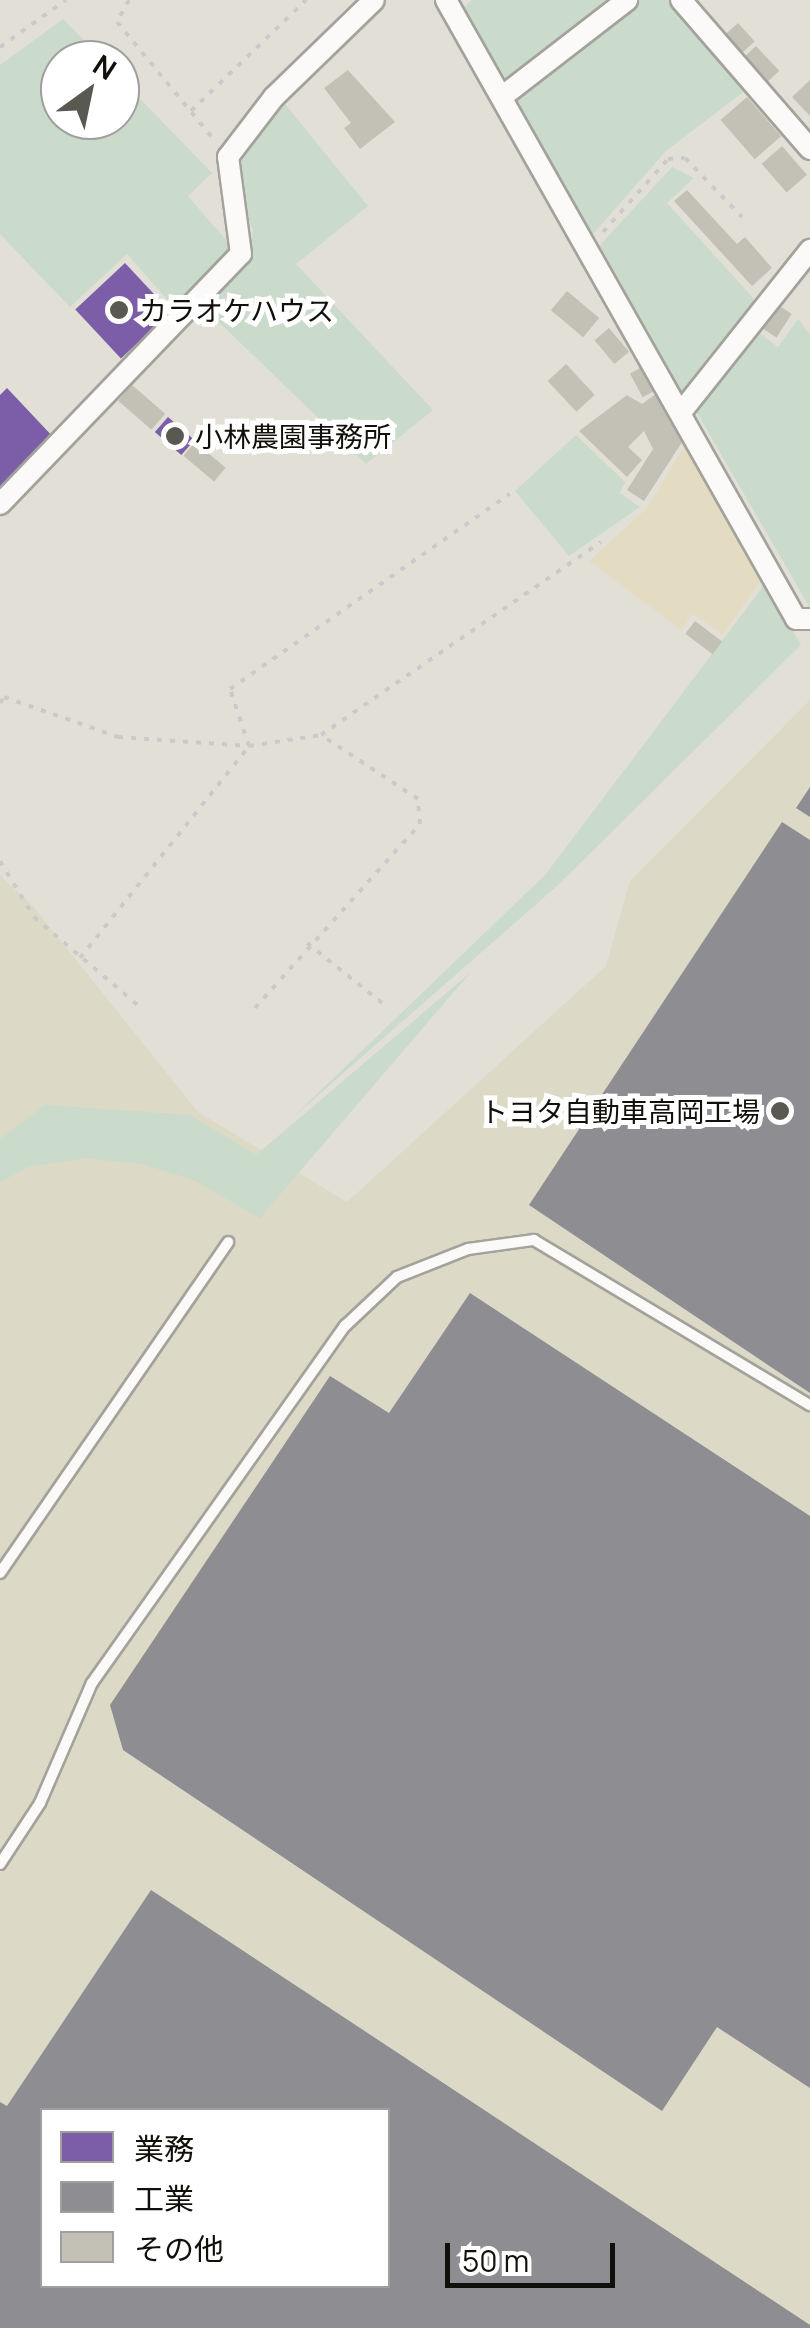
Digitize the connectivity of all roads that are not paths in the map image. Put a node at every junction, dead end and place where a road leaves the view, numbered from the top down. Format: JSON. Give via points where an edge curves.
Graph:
{"nodes":[{"id":1,"x":374,"y":0,"type":"edge"},
{"id":2,"x":446,"y":0,"type":"edge"},
{"id":3,"x":627,"y":0,"type":"edge"},
{"id":4,"x":681,"y":0,"type":"edge"},
{"id":5,"x":503,"y":96,"type":"junction"},
{"id":6,"x":810,"y":149,"type":"edge"},
{"id":7,"x":810,"y":250,"type":"edge"},
{"id":8,"x":682,"y":411,"type":"junction"},
{"id":9,"x":0,"y":504,"type":"edge"},
{"id":10,"x":810,"y":620,"type":"edge"},
{"id":11,"x":228,"y":1242,"type":"dead end"},
{"id":12,"x":810,"y":1406,"type":"edge"},
{"id":13,"x":0,"y":1573,"type":"edge"},
{"id":14,"x":0,"y":1864,"type":"edge"}],
"edges":[{"from":1,"to":9,"type":"street","via":[[274,97],[228,157],[240,254]]},
{"from":2,"to":5,"type":"street"},
{"from":3,"to":5,"type":"street"},
{"from":4,"to":6,"type":"street"},
{"from":5,"to":8,"type":"street"},
{"from":7,"to":8,"type":"street"},
{"from":8,"to":10,"type":"street","via":[[796,619]]},
{"from":11,"to":13,"type":"lane"},
{"from":12,"to":14,"type":"lane","via":[[534,1240],[468,1249],[397,1277],[345,1326],[92,1683],[40,1803]]}]}
